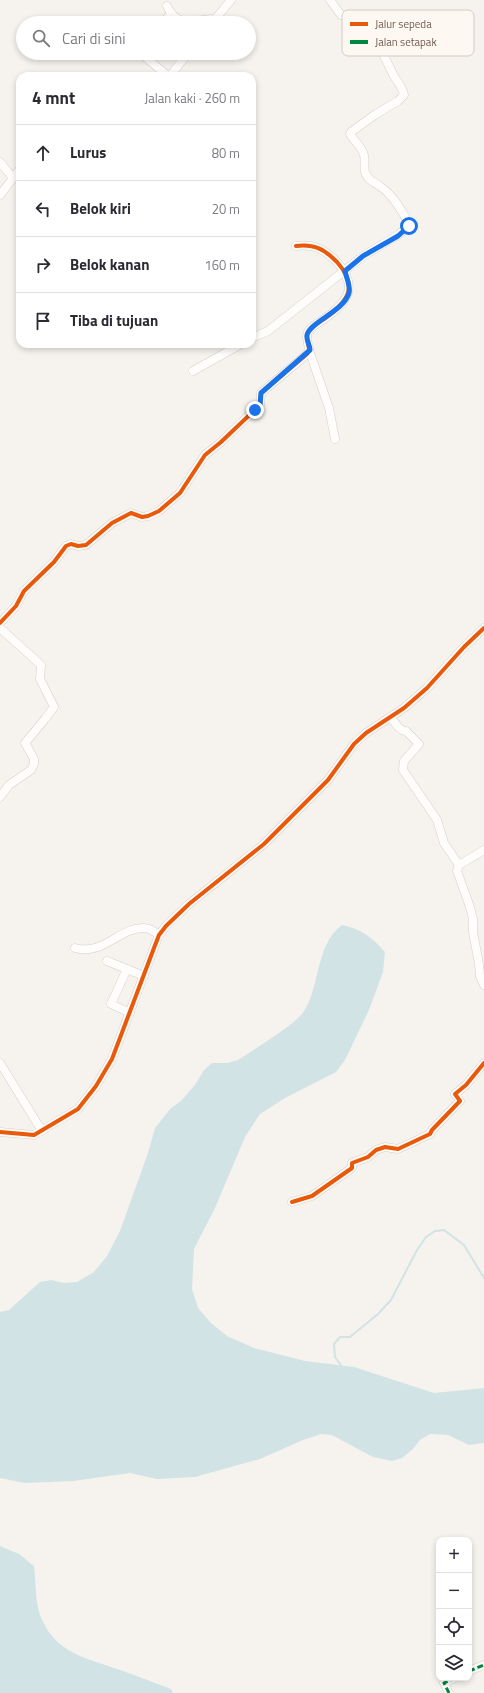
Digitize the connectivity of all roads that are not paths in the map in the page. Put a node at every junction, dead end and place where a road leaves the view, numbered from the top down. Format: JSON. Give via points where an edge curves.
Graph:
{"nodes":[{"id":1,"x":231,"y":0,"type":"edge"},
{"id":2,"x":330,"y":0,"type":"edge"},
{"id":3,"x":167,"y":6,"type":"dead end"},
{"id":4,"x":172,"y":14,"type":"joint"},
{"id":5,"x":342,"y":15,"type":"edge"},
{"id":6,"x":170,"y":16,"type":"edge"},
{"id":7,"x":218,"y":16,"type":"edge"},
{"id":8,"x":384,"y":56,"type":"edge"},
{"id":9,"x":149,"y":60,"type":"edge"},
{"id":10,"x":182,"y":60,"type":"edge"},
{"id":11,"x":164,"y":72,"type":"edge"},
{"id":12,"x":172,"y":72,"type":"edge"},
{"id":13,"x":0,"y":162,"type":"edge"},
{"id":14,"x":16,"y":173,"type":"edge"},
{"id":15,"x":12,"y":177,"type":"junction"},
{"id":16,"x":0,"y":195,"type":"edge"},
{"id":17,"x":296,"y":246,"type":"dead end"},
{"id":18,"x":345,"y":271,"type":"junction"},
{"id":19,"x":256,"y":336,"type":"edge"},
{"id":20,"x":234,"y":348,"type":"edge"},
{"id":21,"x":310,"y":350,"type":"junction"},
{"id":22,"x":193,"y":372,"type":"dead end"},
{"id":23,"x":335,"y":439,"type":"dead end"},
{"id":24,"x":0,"y":623,"type":"edge"},
{"id":25,"x":0,"y":628,"type":"edge"},
{"id":26,"x":484,"y":628,"type":"edge"},
{"id":27,"x":390,"y":716,"type":"junction"},
{"id":28,"x":0,"y":797,"type":"edge"},
{"id":29,"x":484,"y":850,"type":"edge"},
{"id":30,"x":459,"y":865,"type":"junction"},
{"id":31,"x":160,"y":935,"type":"junction"},
{"id":32,"x":75,"y":948,"type":"dead end"},
{"id":33,"x":107,"y":961,"type":"dead end"},
{"id":34,"x":127,"y":969,"type":"junction"},
{"id":35,"x":144,"y":976,"type":"junction"},
{"id":36,"x":484,"y":985,"type":"edge"},
{"id":37,"x":130,"y":1013,"type":"junction"},
{"id":38,"x":0,"y":1063,"type":"edge"},
{"id":39,"x":484,"y":1063,"type":"edge"},
{"id":40,"x":42,"y":1131,"type":"junction"},
{"id":41,"x":0,"y":1132,"type":"edge"},
{"id":42,"x":292,"y":1202,"type":"dead end"},
{"id":43,"x":484,"y":1665,"type":"edge"},
{"id":44,"x":472,"y":1670,"type":"edge"},
{"id":45,"x":448,"y":1681,"type":"edge"},
{"id":46,"x":449,"y":1693,"type":"edge"}],
"edges":[{"from":1,"to":7,"type":"street"},
{"from":2,"to":5,"type":"street"},
{"from":3,"to":4,"type":"street"},
{"from":4,"to":6,"type":"street"},
{"from":8,"to":18,"type":"street","via":[[404,95],[350,134],[363,153],[364,172],[367,177],[374,184],[381,186],[393,199],[409,226]]},
{"from":9,"to":11,"type":"street"},
{"from":10,"to":12,"type":"street"},
{"from":13,"to":15,"type":"street"},
{"from":14,"to":15,"type":"street"},
{"from":15,"to":16,"type":"street"},
{"from":17,"to":18,"type":"street","via":[[318,247]]},
{"from":18,"to":19,"type":"street","via":[[268,330]]},
{"from":18,"to":21,"type":"street","via":[[349,294],[334,312],[308,331]]},
{"from":20,"to":22,"type":"street"},
{"from":21,"to":23,"type":"street","via":[[329,408]]},
{"from":21,"to":24,"type":"street","via":[[261,393],[260,405],[204,455],[188,482],[172,501],[160,511],[148,516],[131,513],[124,516],[86,545],[68,544],[43,574],[24,591],[16,606]]},
{"from":25,"to":28,"type":"street","via":[[41,665],[40,679],[54,708],[25,743],[34,759],[31,770],[9,785]]},
{"from":26,"to":27,"type":"street","via":[[427,688],[404,708]]},
{"from":27,"to":30,"type":"street","via":[[399,728],[406,731],[419,744],[404,761],[403,770],[437,820],[444,843]]},
{"from":27,"to":31,"type":"street","via":[[354,744],[328,780],[269,840],[189,904]]},
{"from":29,"to":30,"type":"street"},
{"from":30,"to":36,"type":"street","via":[[457,871],[473,919],[480,976]]},
{"from":31,"to":32,"type":"street","via":[[147,928],[119,936],[94,949]]},
{"from":31,"to":35,"type":"street"},
{"from":33,"to":34,"type":"street"},
{"from":34,"to":35,"type":"street"},
{"from":34,"to":37,"type":"street","via":[[111,1004]]},
{"from":35,"to":37,"type":"street"},
{"from":37,"to":40,"type":"street","via":[[112,1059],[96,1086],[78,1109]]},
{"from":38,"to":40,"type":"street"},
{"from":39,"to":42,"type":"street","via":[[455,1094],[460,1101],[430,1134],[398,1149],[385,1147],[376,1150],[368,1157],[352,1163],[352,1168],[312,1196]]},
{"from":40,"to":41,"type":"street","via":[[31,1135]]},
{"from":43,"to":44,"type":"street"},
{"from":45,"to":46,"type":"street","via":[[444,1683]]}]}
